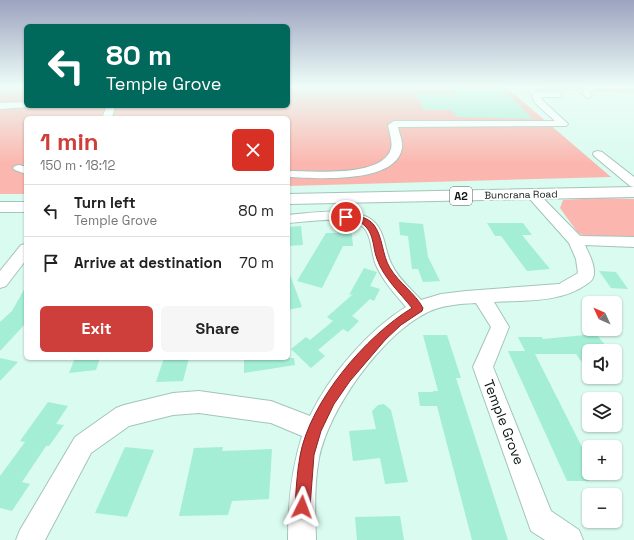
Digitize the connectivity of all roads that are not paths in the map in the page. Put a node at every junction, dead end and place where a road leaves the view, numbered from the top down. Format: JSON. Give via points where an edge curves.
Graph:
{"nodes":[{"id":1,"x":550,"y":112,"type":"edge"},
{"id":2,"x":598,"y":154,"type":"dead end"},
{"id":3,"x":290,"y":174,"type":"edge"},
{"id":4,"x":634,"y":183,"type":"edge"},
{"id":5,"x":634,"y":192,"type":"edge"},
{"id":6,"x":532,"y":194,"type":"junction"},
{"id":7,"x":290,"y":200,"type":"edge"},
{"id":8,"x":24,"y":207,"type":"edge"},
{"id":9,"x":0,"y":208,"type":"edge"},
{"id":10,"x":290,"y":219,"type":"edge"},
{"id":11,"x":576,"y":242,"type":"junction"},
{"id":12,"x":634,"y":242,"type":"edge"},
{"id":13,"x":24,"y":252,"type":"edge"},
{"id":14,"x":0,"y":282,"type":"edge"},
{"id":15,"x":481,"y":296,"type":"junction"},
{"id":16,"x":418,"y":308,"type":"junction"},
{"id":17,"x":315,"y":430,"type":"junction"},
{"id":18,"x":30,"y":540,"type":"edge"},
{"id":19,"x":302,"y":540,"type":"edge"},
{"id":20,"x":568,"y":540,"type":"edge"}],
"edges":[{"from":1,"to":3,"type":"street","via":[[563,124],[394,124],[395,153],[385,165],[377,169],[360,174]]},
{"from":2,"to":4,"type":"street"},
{"from":5,"to":6,"type":"highway","name":"Buncrana Road","number":"A2"},
{"from":6,"to":7,"type":"highway","name":"Buncrana Road","number":"A2"},
{"from":6,"to":11,"type":"street"},
{"from":8,"to":9,"type":"highway"},
{"from":10,"to":16,"type":"street","via":[[346,217],[365,221],[371,226],[387,271]]},
{"from":11,"to":12,"type":"street"},
{"from":11,"to":15,"type":"street","via":[[584,259],[586,276],[566,289]]},
{"from":13,"to":14,"type":"street"},
{"from":15,"to":16,"type":"street","via":[[441,301]]},
{"from":15,"to":20,"type":"street","name":"Temple Grove","via":[[500,327],[483,367],[542,521]]},
{"from":16,"to":17,"type":"street","via":[[382,336],[345,377]]},
{"from":17,"to":18,"type":"street","via":[[272,412],[199,402],[173,404],[124,416],[83,445]]},
{"from":17,"to":19,"type":"street","via":[[307,455],[304,478]]}]}
